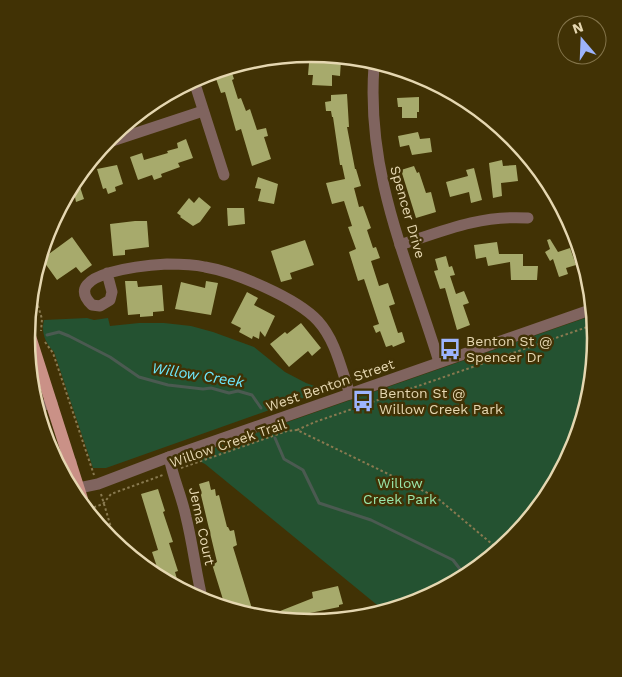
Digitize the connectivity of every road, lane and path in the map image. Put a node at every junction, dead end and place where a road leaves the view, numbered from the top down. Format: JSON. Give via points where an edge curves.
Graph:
{"nodes":[{"id":1,"x":374,"y":70,"type":"edge"},
{"id":2,"x":196,"y":88,"type":"edge"},
{"id":3,"x":204,"y":112,"type":"junction"},
{"id":4,"x":121,"y":138,"type":"edge"},
{"id":5,"x":224,"y":175,"type":"dead end"},
{"id":6,"x":528,"y":218,"type":"dead end"},
{"id":7,"x":400,"y":245,"type":"junction"},
{"id":8,"x":107,"y":273,"type":"dead end"},
{"id":9,"x":37,"y":302,"type":"edge"},
{"id":10,"x":586,"y":312,"type":"edge"},
{"id":11,"x":586,"y":327,"type":"edge"},
{"id":12,"x":439,"y":362,"type":"junction"},
{"id":13,"x":36,"y":365,"type":"edge"},
{"id":14,"x":350,"y":394,"type":"junction"},
{"id":15,"x":46,"y":405,"type":"edge"},
{"id":16,"x":297,"y":430,"type":"junction"},
{"id":17,"x":169,"y":457,"type":"junction"},
{"id":18,"x":65,"y":463,"type":"edge"},
{"id":19,"x":172,"y":472,"type":"junction"},
{"id":20,"x":98,"y":484,"type":"junction"},
{"id":21,"x":83,"y":493,"type":"edge"},
{"id":22,"x":104,"y":504,"type":"junction"},
{"id":23,"x":93,"y":508,"type":"edge"},
{"id":24,"x":112,"y":529,"type":"edge"},
{"id":25,"x":494,"y":545,"type":"edge"},
{"id":26,"x":200,"y":591,"type":"edge"}],
"edges":[{"from":1,"to":7,"type":"street","name":"Spencer Drive","via":[[377,157]]},
{"from":2,"to":3,"type":"street"},
{"from":3,"to":4,"type":"street"},
{"from":3,"to":5,"type":"street"},
{"from":6,"to":7,"type":"street","via":[[471,222]]},
{"from":7,"to":12,"type":"street","name":"Spencer Drive"},
{"from":8,"to":14,"type":"street","via":[[166,264],[206,267],[236,276],[282,297],[305,310],[326,331]]},
{"from":9,"to":20,"type":"path","via":[[42,319],[42,336],[53,353]]},
{"from":10,"to":12,"type":"street","name":"West Benton Street"},
{"from":11,"to":16,"type":"path"},
{"from":12,"to":14,"type":"street","name":"West Benton Street"},
{"from":13,"to":15,"type":"main road"},
{"from":14,"to":17,"type":"street","name":"West Benton Street"},
{"from":15,"to":18,"type":"main road"},
{"from":16,"to":19,"type":"path","name":"Willow Creek Trail"},
{"from":16,"to":25,"type":"path","name":"Willow Creek Trail","via":[[436,497]]},
{"from":17,"to":19,"type":"street","name":"Jema Court"},
{"from":17,"to":20,"type":"street","name":"West Benton Street"},
{"from":19,"to":22,"type":"path","name":"Willow Creek Trail","via":[[111,494]]},
{"from":19,"to":26,"type":"street","name":"Jema Court","via":[[187,518]]},
{"from":20,"to":21,"type":"street","name":"West Benton Street"},
{"from":20,"to":22,"type":"path"},
{"from":22,"to":23,"type":"path","name":"Willow Creek Trail"},
{"from":22,"to":24,"type":"path"}]}
